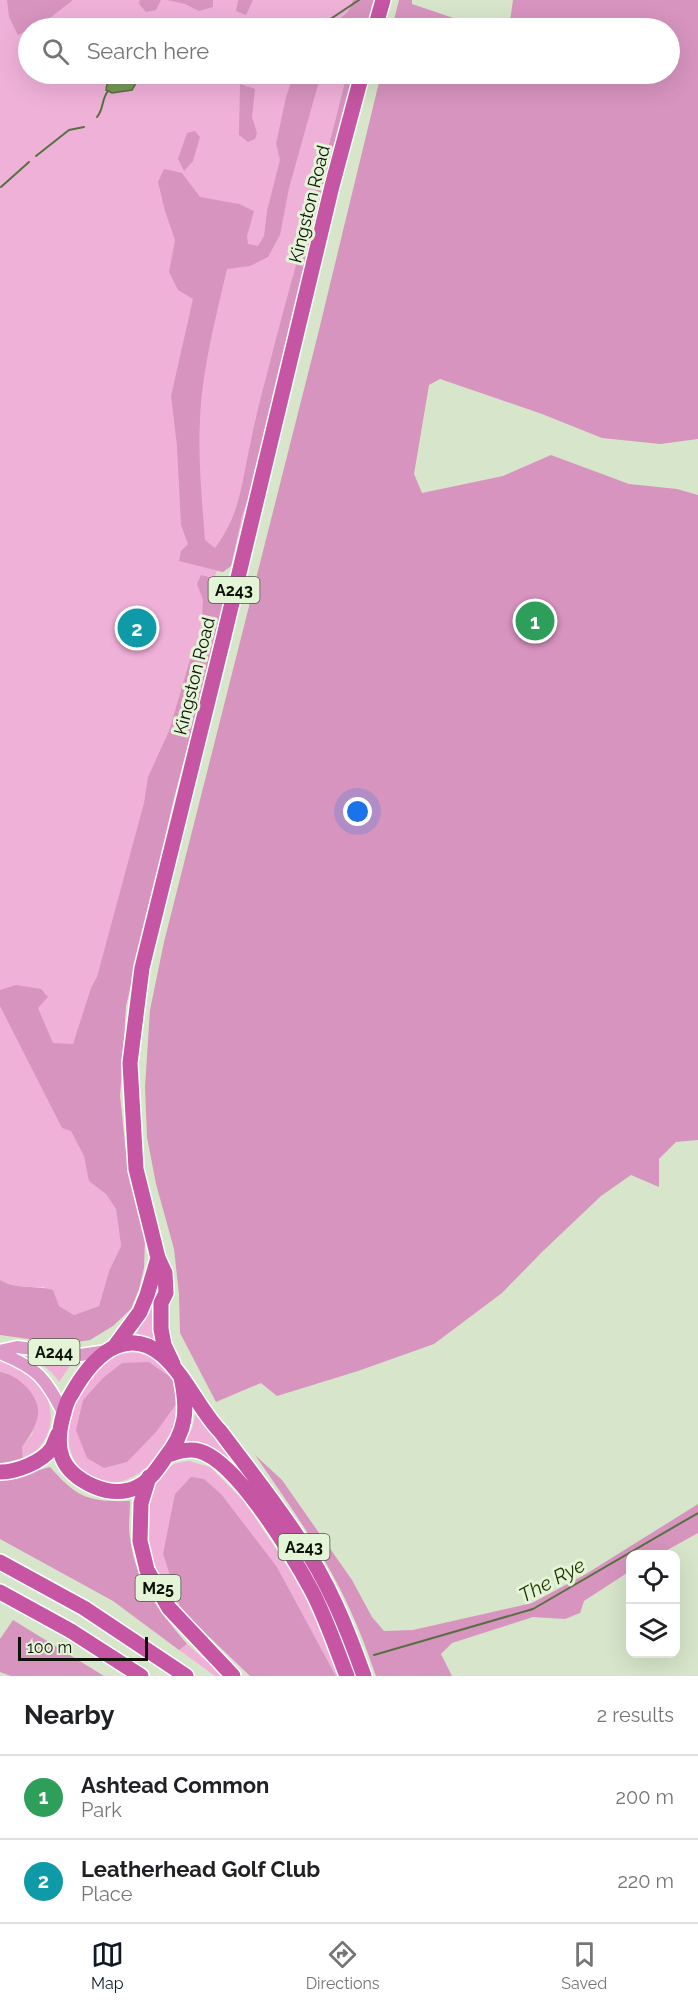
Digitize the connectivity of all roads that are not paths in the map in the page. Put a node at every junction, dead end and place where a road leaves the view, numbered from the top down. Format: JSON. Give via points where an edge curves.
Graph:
{"nodes":[{"id":1,"x":383,"y":0,"type":"edge"},
{"id":2,"x":378,"y":18,"type":"edge"},
{"id":3,"x":359,"y":84,"type":"edge"},
{"id":4,"x":158,"y":1258,"type":"junction"},
{"id":5,"x":166,"y":1293,"type":"junction"},
{"id":6,"x":111,"y":1348,"type":"junction"},
{"id":7,"x":0,"y":1352,"type":"edge"},
{"id":8,"x":177,"y":1371,"type":"junction"},
{"id":9,"x":64,"y":1414,"type":"junction"},
{"id":10,"x":220,"y":1431,"type":"junction"},
{"id":11,"x":58,"y":1434,"type":"junction"},
{"id":12,"x":168,"y":1455,"type":"junction"},
{"id":13,"x":0,"y":1472,"type":"edge"},
{"id":14,"x":149,"y":1478,"type":"junction"},
{"id":15,"x":0,"y":1562,"type":"edge"},
{"id":16,"x":0,"y":1592,"type":"edge"},
{"id":17,"x":141,"y":1676,"type":"edge"},
{"id":18,"x":186,"y":1676,"type":"edge"},
{"id":19,"x":233,"y":1676,"type":"edge"},
{"id":20,"x":347,"y":1676,"type":"edge"},
{"id":21,"x":364,"y":1676,"type":"edge"}],
"edges":[{"from":1,"to":2,"type":"highway"},
{"from":3,"to":4,"type":"highway","name":"Kingston Road","number":"A243","via":[[142,968],[130,1063],[131,1111],[136,1169]]},
{"from":4,"to":5,"type":"highway","name":"Kingston Road","number":"A243","via":[[165,1273]]},
{"from":4,"to":6,"type":"highway","via":[[140,1312]]},
{"from":5,"to":8,"type":"highway","name":"Kingston Road","number":"A243","via":[[161,1304],[161,1329]]},
{"from":5,"to":10,"type":"highway","via":[[168,1327],[175,1349]]},
{"from":6,"to":7,"type":"main road","number":"A244","via":[[80,1355],[17,1347]]},
{"from":6,"to":8,"type":"highway","via":[[136,1342],[150,1347]]},
{"from":6,"to":9,"type":"highway","via":[[78,1383]]},
{"from":7,"to":9,"type":"main road","number":"A244","via":[[38,1372]]},
{"from":8,"to":10,"type":"highway","number":"A243"},
{"from":8,"to":12,"type":"highway","via":[[186,1411],[182,1431]]},
{"from":9,"to":11,"type":"highway"},
{"from":10,"to":21,"type":"highway","number":"A243","via":[[300,1540],[327,1587]]},
{"from":11,"to":13,"type":"highway","via":[[39,1460]]},
{"from":11,"to":14,"type":"highway","via":[[61,1457],[69,1471],[85,1482],[107,1491],[123,1491],[138,1487]]},
{"from":12,"to":14,"type":"highway"},
{"from":12,"to":20,"type":"highway","number":"A243","via":[[198,1450],[219,1461],[235,1477],[284,1543],[313,1592]]},
{"from":14,"to":19,"type":"highway","number":"M25","via":[[141,1503],[140,1541],[147,1570],[169,1608]]},
{"from":15,"to":18,"type":"highway","via":[[84,1608]]},
{"from":16,"to":17,"type":"highway"}]}
